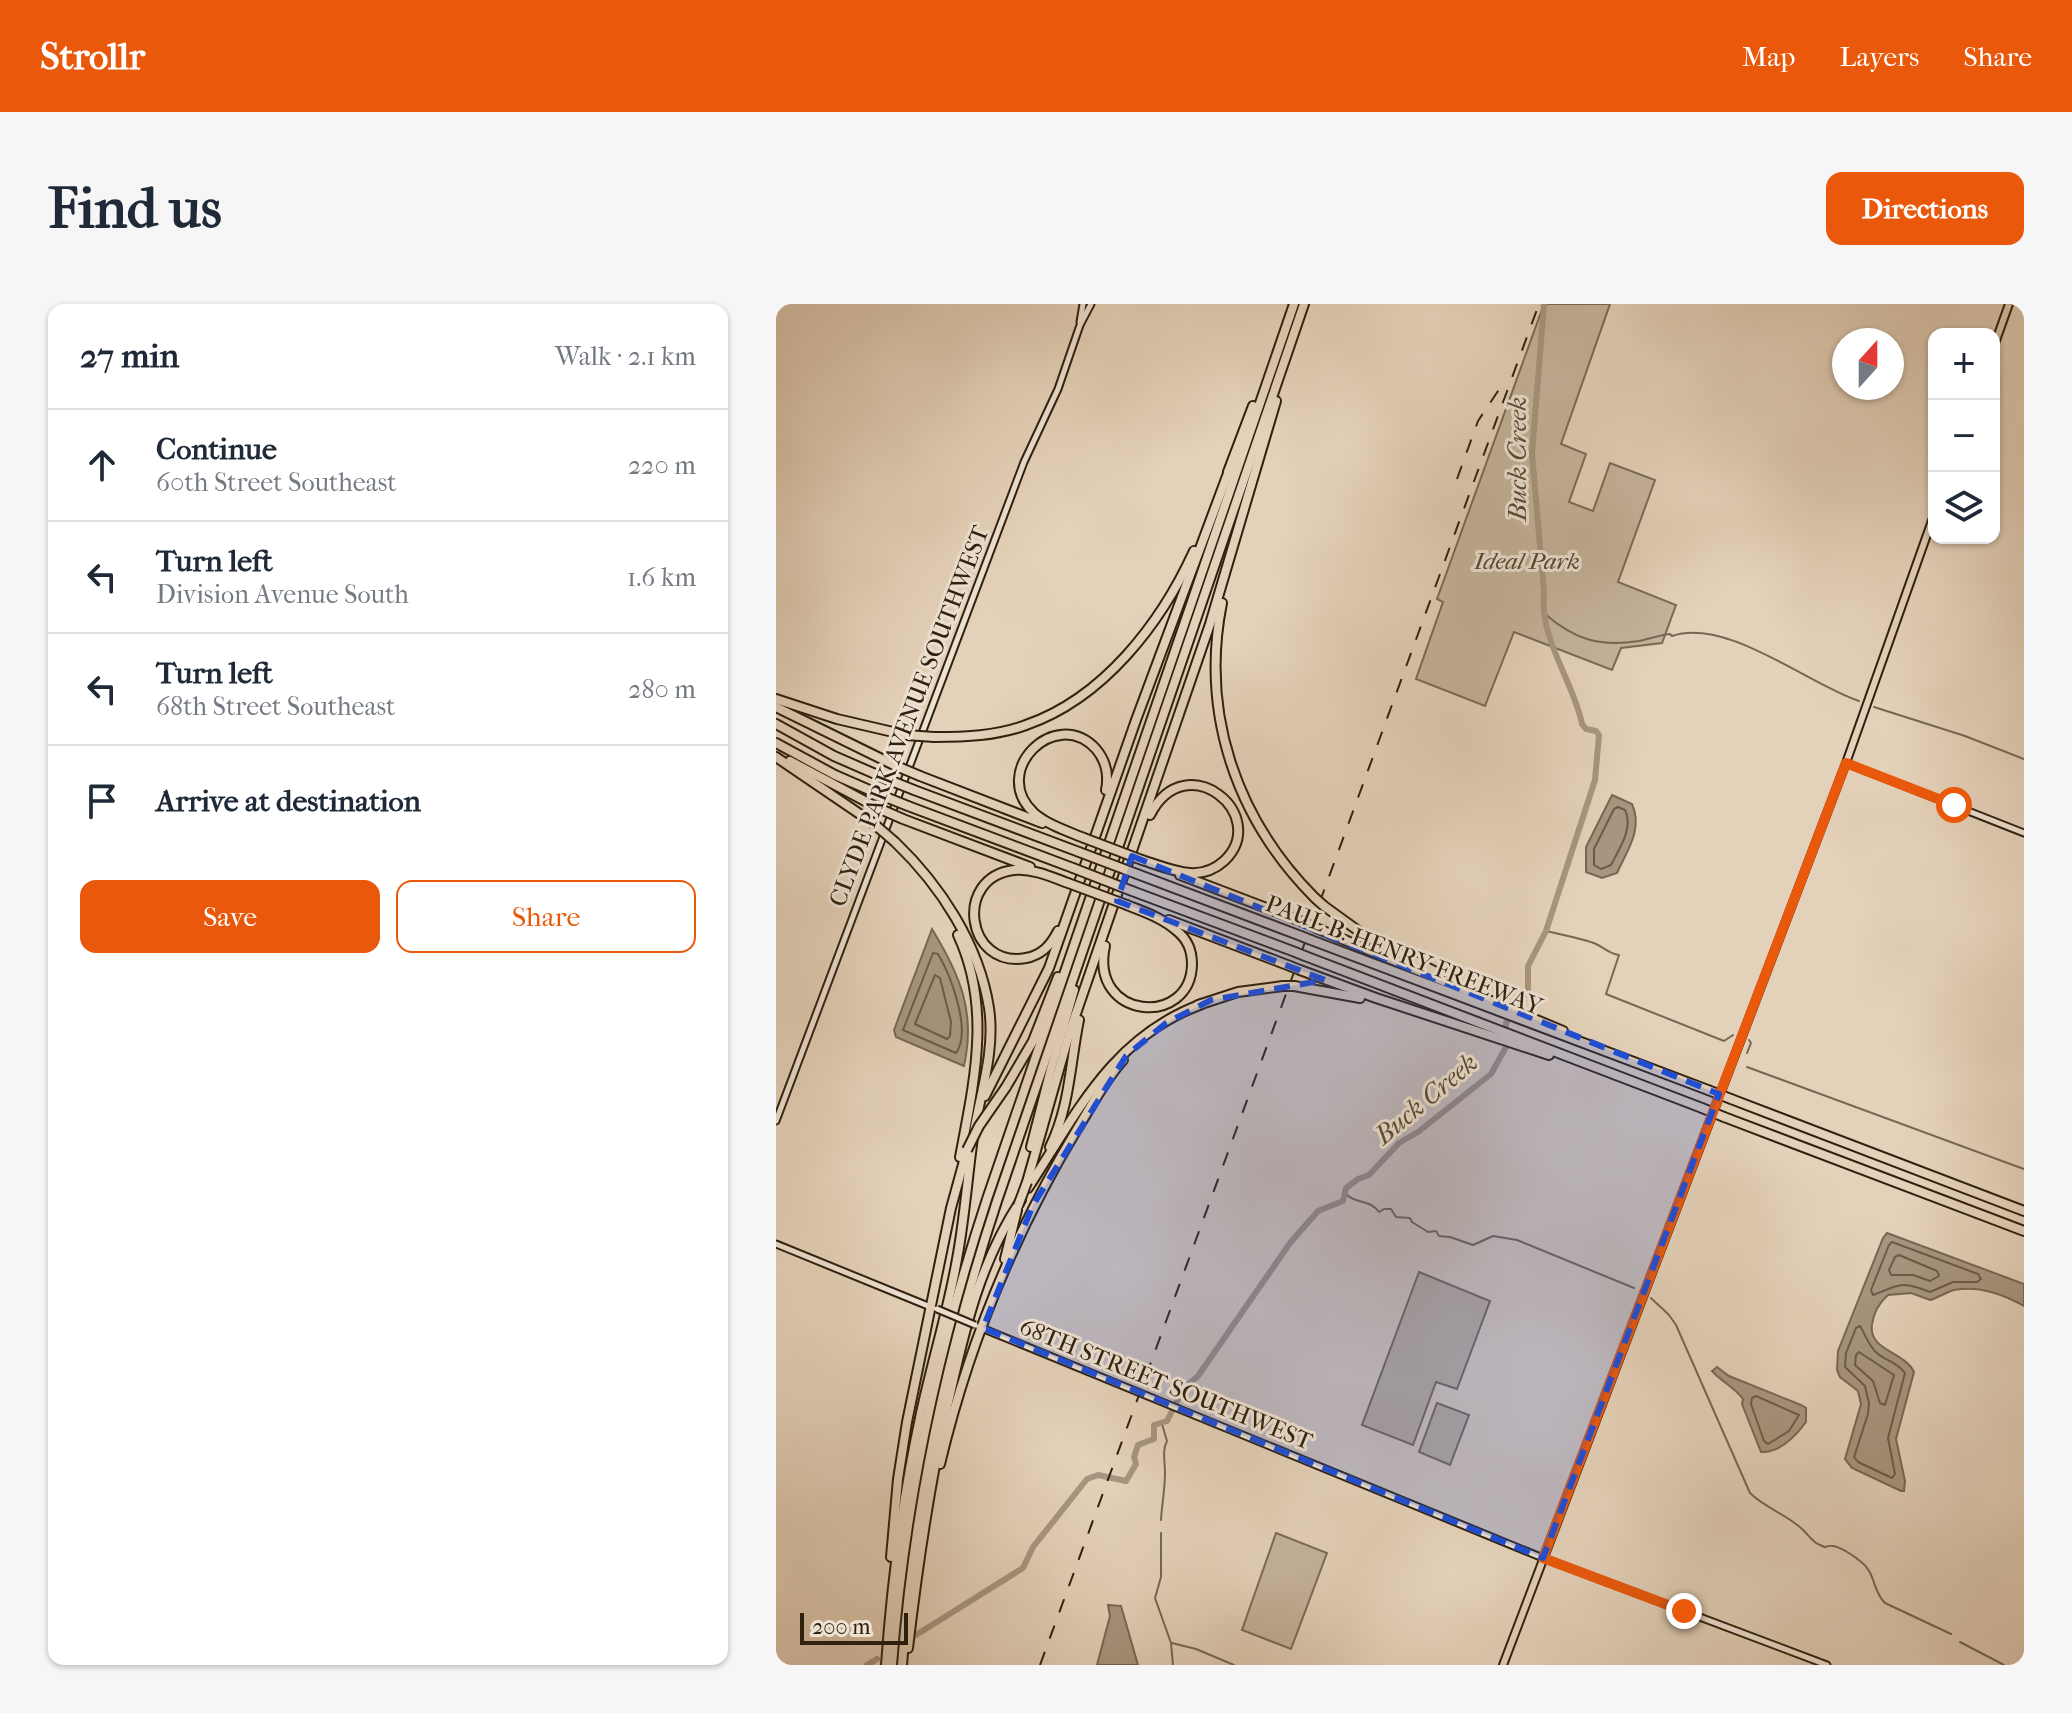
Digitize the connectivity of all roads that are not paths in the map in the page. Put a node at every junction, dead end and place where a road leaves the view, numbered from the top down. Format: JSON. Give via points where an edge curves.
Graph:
{"nodes":[{"id":1,"x":1083,"y":304,"type":"edge"},
{"id":2,"x":1091,"y":304,"type":"edge"},
{"id":3,"x":1292,"y":304,"type":"edge"},
{"id":4,"x":1304,"y":304,"type":"edge"},
{"id":5,"x":2009,"y":304,"type":"edge"},
{"id":6,"x":1080,"y":325,"type":"junction"},
{"id":7,"x":2000,"y":329,"type":"edge"},
{"id":8,"x":1230,"y":468,"type":"junction"},
{"id":9,"x":1238,"y":532,"type":"junction"},
{"id":10,"x":1928,"y":532,"type":"edge"},
{"id":11,"x":776,"y":699,"type":"edge"},
{"id":12,"x":776,"y":707,"type":"edge"},
{"id":13,"x":776,"y":724,"type":"edge"},
{"id":14,"x":776,"y":743,"type":"edge"},
{"id":15,"x":776,"y":754,"type":"edge"},
{"id":16,"x":1846,"y":763,"type":"junction"},
{"id":17,"x":1095,"y":833,"type":"junction"},
{"id":18,"x":2024,"y":833,"type":"edge"},
{"id":19,"x":1084,"y":838,"type":"junction"},
{"id":20,"x":1135,"y":849,"type":"junction"},
{"id":21,"x":1142,"y":860,"type":"junction"},
{"id":22,"x":1108,"y":874,"type":"junction"},
{"id":23,"x":930,"y":881,"type":"junction"},
{"id":24,"x":1068,"y":883,"type":"junction"},
{"id":25,"x":1074,"y":895,"type":"junction"},
{"id":26,"x":1090,"y":899,"type":"junction"},
{"id":27,"x":1127,"y":905,"type":"junction"},
{"id":28,"x":1114,"y":908,"type":"junction"},
{"id":29,"x":1088,"y":982,"type":"junction"},
{"id":30,"x":1488,"y":1001,"type":"junction"},
{"id":31,"x":1202,"y":1004,"type":"junction"},
{"id":32,"x":1462,"y":1027,"type":"junction"},
{"id":33,"x":1478,"y":1027,"type":"junction"},
{"id":34,"x":1564,"y":1034,"type":"junction"},
{"id":35,"x":776,"y":1121,"type":"edge"},
{"id":36,"x":969,"y":1150,"type":"junction"},
{"id":37,"x":1017,"y":1206,"type":"junction"},
{"id":38,"x":951,"y":1208,"type":"junction"},
{"id":39,"x":2024,"y":1211,"type":"edge"},
{"id":40,"x":2024,"y":1231,"type":"edge"},
{"id":41,"x":776,"y":1244,"type":"edge"},
{"id":42,"x":995,"y":1298,"type":"junction"},
{"id":43,"x":934,"y":1308,"type":"junction"},
{"id":44,"x":979,"y":1326,"type":"junction"},
{"id":45,"x":923,"y":1544,"type":"junction"},
{"id":46,"x":1543,"y":1558,"type":"junction"},
{"id":47,"x":885,"y":1665,"type":"edge"},
{"id":48,"x":892,"y":1665,"type":"edge"},
{"id":49,"x":904,"y":1665,"type":"edge"},
{"id":50,"x":1503,"y":1665,"type":"edge"},
{"id":51,"x":1827,"y":1665,"type":"edge"}],
"edges":[{"from":1,"to":6,"type":"main road","name":"CLYDE PARK AVENUE SOUTHWEST"},
{"from":2,"to":6,"type":"main road","name":"CLYDE PARK AVENUE SOUTHWEST"},
{"from":3,"to":8,"type":"highway"},
{"from":3,"to":26,"type":"highway"},
{"from":4,"to":9,"type":"highway"},
{"from":4,"to":22,"type":"highway"},
{"from":5,"to":7,"type":"main road"},
{"from":6,"to":35,"type":"main road","name":"CLYDE PARK AVENUE SOUTHWEST"},
{"from":8,"to":11,"type":"highway","bridge":true,"via":[[1178,585],[1141,638],[1106,674],[1060,709],[1025,726],[986,735],[934,737],[837,719]]},
{"from":8,"to":17,"type":"highway"},
{"from":9,"to":20,"type":"highway"},
{"from":9,"to":30,"type":"highway","bridge":true,"via":[[1217,634],[1215,684],[1231,766],[1250,812],[1281,860],[1324,906],[1384,947]]},
{"from":10,"to":16,"type":"main road"},
{"from":12,"to":19,"type":"highway","bridge":true,"via":[[894,765]]},
{"from":13,"to":30,"type":"highway","name":"PAUL B. HENRY FREEWAY","bridge":true,"via":[[818,749],[914,790]]},
{"from":14,"to":33,"type":"highway","name":"PAUL B. HENRY FREEWAY","bridge":true,"via":[[883,796]]},
{"from":15,"to":23,"type":"highway","bridge":true,"via":[[873,823]]},
{"from":15,"to":24,"type":"highway","bridge":true,"via":[[878,808]]},
{"from":16,"to":18,"type":"main road"},
{"from":16,"to":46,"type":"main road"},
{"from":17,"to":19,"type":"highway","via":[[1108,783],[1103,760],[1080,738],[1044,740],[1022,764],[1022,794],[1040,817]]},
{"from":17,"to":25,"type":"highway"},
{"from":19,"to":21,"type":"highway","bridge":true},
{"from":20,"to":21,"type":"highway","via":[[1159,801],[1174,789],[1209,788],[1231,806],[1237,837],[1216,867],[1189,873]]},
{"from":20,"to":28,"type":"highway"},
{"from":21,"to":30,"type":"highway","bridge":true},
{"from":22,"to":37,"type":"highway","bridge":true},
{"from":22,"to":49,"type":"highway","via":[[966,1298],[922,1494]]},
{"from":23,"to":36,"type":"highway","via":[[967,940],[989,1007],[990,1050]]},
{"from":23,"to":38,"type":"highway","via":[[967,955],[978,1014],[978,1060]]},
{"from":24,"to":25,"type":"highway","via":[[1026,870],[995,876],[975,905],[980,937],[1007,957],[1038,954],[1054,940]]},
{"from":24,"to":27,"type":"highway","bridge":true},
{"from":25,"to":36,"type":"highway","via":[[1044,980],[988,1088]]},
{"from":26,"to":36,"type":"highway","bridge":true,"via":[[1033,1041]]},
{"from":26,"to":48,"type":"highway","via":[[973,1244],[944,1346],[907,1528]]},
{"from":27,"to":28,"type":"highway","via":[[1172,927],[1189,947],[1189,978],[1182,992],[1164,1005],[1134,1005],[1109,985],[1103,957]]},
{"from":27,"to":32,"type":"highway","bridge":true},
{"from":28,"to":29,"type":"highway"},
{"from":29,"to":37,"type":"highway","bridge":true},
{"from":29,"to":37,"type":"highway","via":[[1061,1122]]},
{"from":30,"to":34,"type":"highway","name":"PAUL B. HENRY FREEWAY"},
{"from":30,"to":34,"type":"highway"},
{"from":31,"to":32,"type":"highway","bridge":true,"via":[[1238,992],[1294,986],[1344,994]]},
{"from":31,"to":37,"type":"highway","via":[[1156,1025],[1112,1063]]},
{"from":31,"to":42,"type":"highway","via":[[1139,1043],[1111,1075],[1033,1205]]},
{"from":32,"to":33,"type":"highway"},
{"from":33,"to":40,"type":"highway","name":"PAUL B. HENRY FREEWAY","bridge":true},
{"from":34,"to":39,"type":"highway","bridge":true},
{"from":36,"to":38,"type":"highway"},
{"from":36,"to":47,"type":"highway","via":[[957,1262],[905,1497]]},
{"from":37,"to":42,"type":"highway"},
{"from":37,"to":45,"type":"highway","via":[[990,1253],[973,1301],[944,1418]]},
{"from":38,"to":43,"type":"highway"},
{"from":41,"to":43,"type":"main road","name":"68TH STREET SOUTHWEST"},
{"from":42,"to":44,"type":"highway"},
{"from":43,"to":44,"type":"main road","name":"68TH STREET SOUTHWEST","bridge":true},
{"from":43,"to":47,"type":"highway","via":[[898,1479]]},
{"from":44,"to":45,"type":"highway"},
{"from":44,"to":46,"type":"main road","name":"68TH STREET SOUTHWEST"},
{"from":45,"to":49,"type":"highway"},
{"from":46,"to":50,"type":"main road"},
{"from":46,"to":51,"type":"main road","name":"68TH STREET SOUTHWEST"}]}
